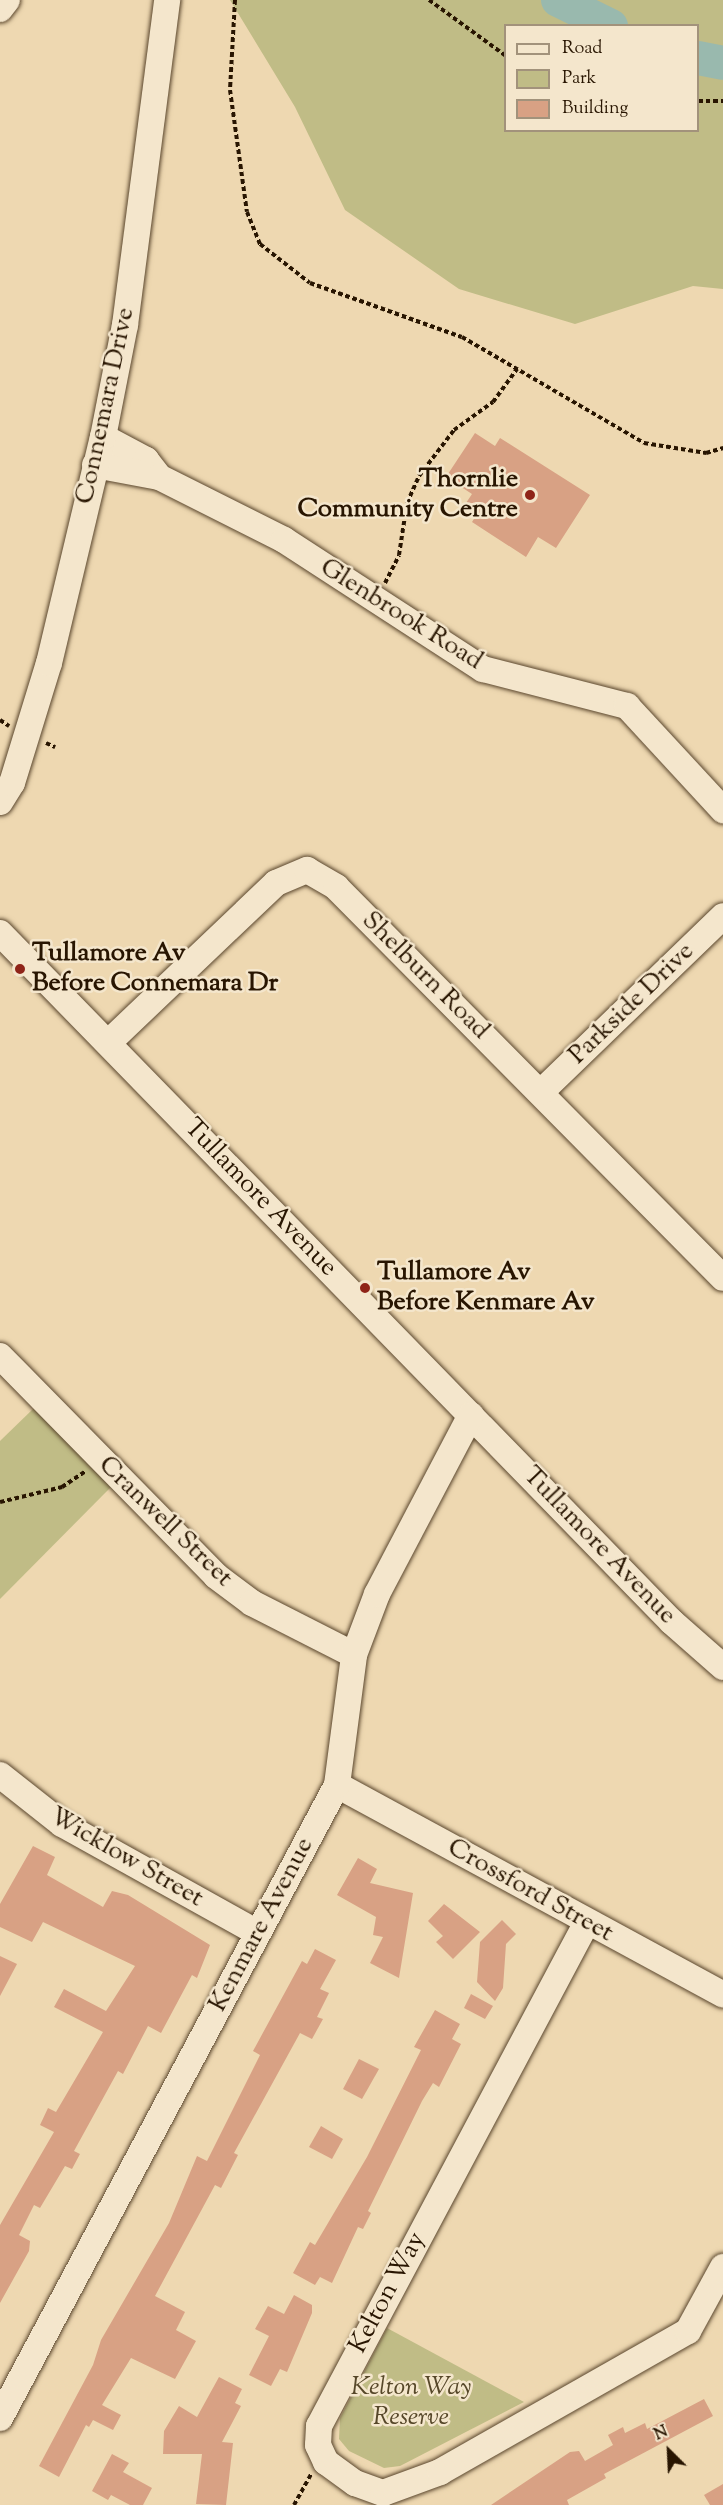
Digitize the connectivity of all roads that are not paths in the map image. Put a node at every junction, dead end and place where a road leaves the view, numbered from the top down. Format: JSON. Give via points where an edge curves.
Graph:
{"nodes":[{"id":1,"x":7,"y":0,"type":"edge"},
{"id":2,"x":167,"y":0,"type":"edge"},
{"id":3,"x":0,"y":9,"type":"edge"},
{"id":4,"x":103,"y":436,"type":"junction"},
{"id":5,"x":95,"y":465,"type":"junction"},
{"id":6,"x":159,"y":477,"type":"junction"},
{"id":7,"x":6,"y":774,"type":"edge"},
{"id":8,"x":723,"y":810,"type":"edge"},
{"id":9,"x":723,"y":916,"type":"edge"},
{"id":10,"x":0,"y":933,"type":"edge"},
{"id":11,"x":108,"y":1043,"type":"junction"},
{"id":12,"x":541,"y":1092,"type":"junction"},
{"id":13,"x":723,"y":1278,"type":"edge"},
{"id":14,"x":0,"y":1356,"type":"edge"},
{"id":15,"x":471,"y":1415,"type":"junction"},
{"id":16,"x":354,"y":1655,"type":"junction"},
{"id":17,"x":723,"y":1667,"type":"edge"},
{"id":18,"x":337,"y":1785,"type":"junction"},
{"id":19,"x":4,"y":1786,"type":"edge"},
{"id":20,"x":587,"y":1923,"type":"junction"},
{"id":21,"x":258,"y":1933,"type":"junction"},
{"id":22,"x":723,"y":1995,"type":"edge"},
{"id":23,"x":723,"y":2267,"type":"edge"},
{"id":24,"x":0,"y":2418,"type":"edge"}],
"edges":[{"from":1,"to":3,"type":"street"},
{"from":2,"to":4,"type":"street","name":"Connemara Drive","via":[[125,325]]},
{"from":4,"to":5,"type":"street","name":"Connemara Drive"},
{"from":4,"to":6,"type":"street","name":"Glenbrook Road","via":[[146,460]]},
{"from":5,"to":6,"type":"street","name":"Glenbrook Road"},
{"from":5,"to":7,"type":"street","name":"Connemara Drive","via":[[49,663]]},
{"from":6,"to":8,"type":"street","name":"Glenbrook Road","via":[[284,540],[483,669],[627,706]]},
{"from":9,"to":12,"type":"street","name":"Parkside Drive"},
{"from":10,"to":11,"type":"street","name":"Tullamore Avenue"},
{"from":11,"to":12,"type":"street","name":"Shelburn Road","via":[[276,883],[307,870],[336,886]]},
{"from":11,"to":15,"type":"street","name":"Tullamore Avenue"},
{"from":12,"to":13,"type":"street","name":"Shelburn Road"},
{"from":14,"to":16,"type":"street","name":"Cranwell Street","via":[[216,1576],[252,1603]]},
{"from":15,"to":16,"type":"street","name":"Kenmare Avenue","via":[[376,1594]]},
{"from":15,"to":17,"type":"street","name":"Tullamore Avenue","via":[[672,1622]]},
{"from":16,"to":18,"type":"street","name":"Kenmare Avenue"},
{"from":18,"to":20,"type":"street","name":"Crossford Street"},
{"from":18,"to":21,"type":"street","name":"Kenmare Avenue"},
{"from":19,"to":21,"type":"street","name":"Wicklow Street","via":[[62,1824]]},
{"from":20,"to":22,"type":"street","name":"Crossford Street"},
{"from":20,"to":23,"type":"street","name":"Kelton Way","via":[[343,2376],[319,2426],[318,2445],[326,2462],[355,2483],[383,2493],[440,2472],[688,2331]]},
{"from":21,"to":24,"type":"street","name":"Kenmare Avenue"}]}
